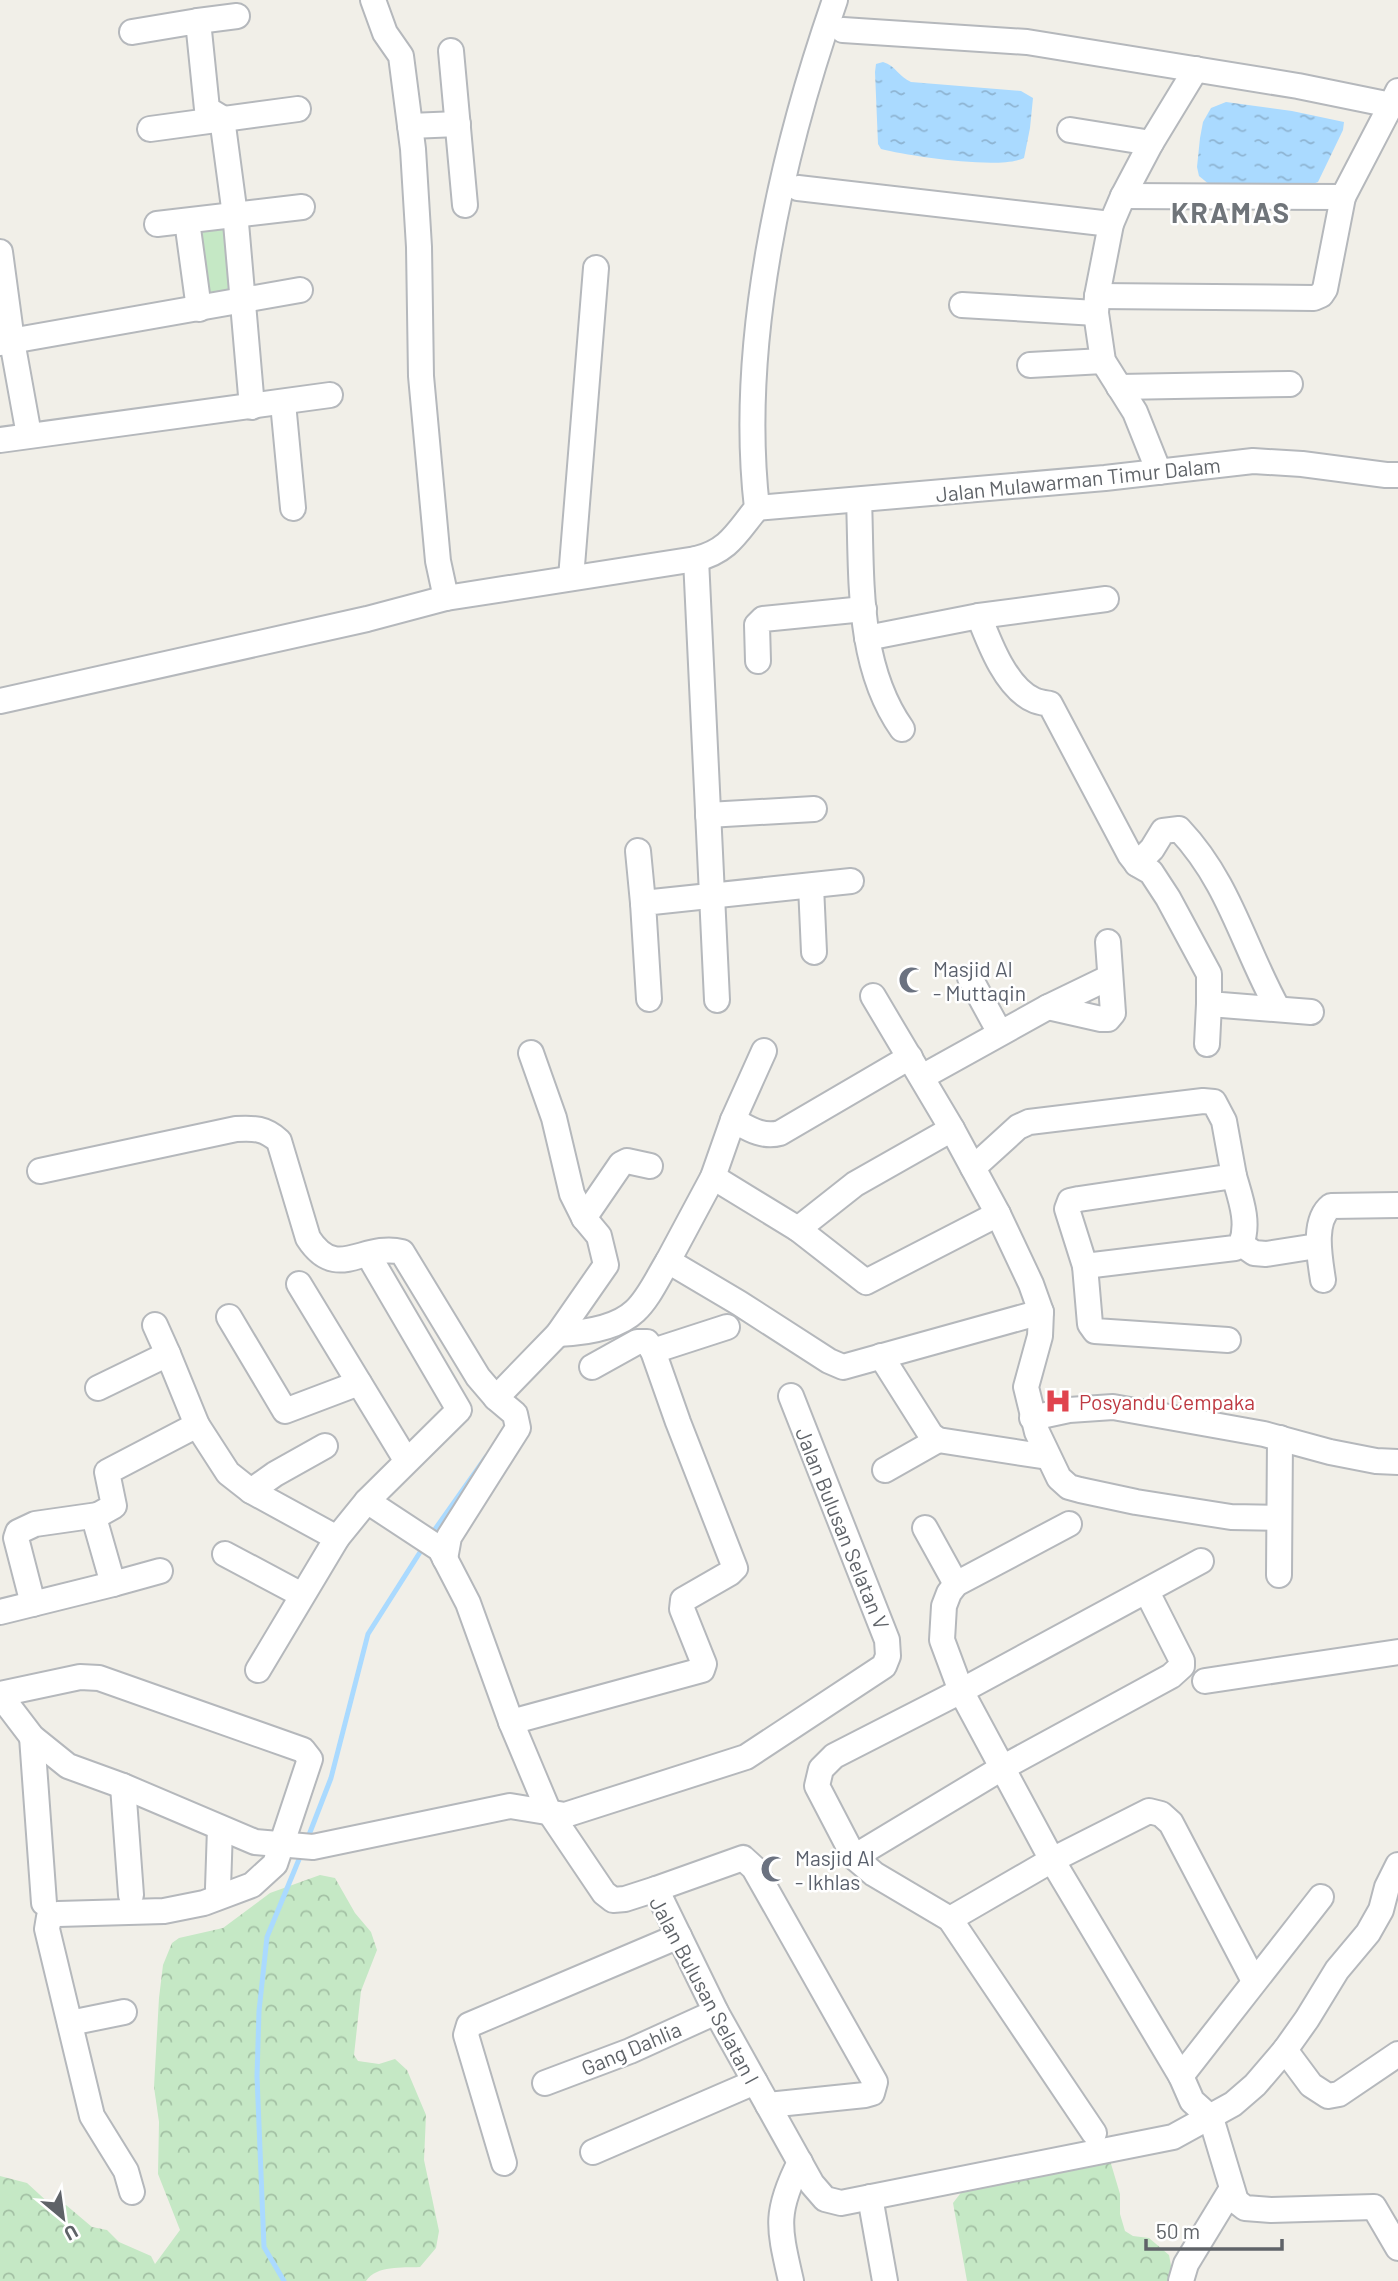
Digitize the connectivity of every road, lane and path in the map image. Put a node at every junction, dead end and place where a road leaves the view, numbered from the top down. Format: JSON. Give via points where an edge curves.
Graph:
{"nodes":[{"id":1,"x":373,"y":0,"type":"edge"},
{"id":2,"x":835,"y":0,"type":"edge"},
{"id":3,"x":237,"y":16,"type":"dead end"},
{"id":4,"x":198,"y":22,"type":"junction"},
{"id":5,"x":843,"y":30,"type":"dead end"},
{"id":6,"x":132,"y":32,"type":"dead end"},
{"id":7,"x":451,"y":51,"type":"dead end"},
{"id":8,"x":1196,"y":69,"type":"junction"},
{"id":9,"x":1394,"y":98,"type":"edge"},
{"id":10,"x":298,"y":109,"type":"dead end"},
{"id":11,"x":222,"y":118,"type":"junction"},
{"id":12,"x":458,"y":124,"type":"junction"},
{"id":13,"x":410,"y":126,"type":"junction"},
{"id":14,"x":150,"y":129,"type":"dead end"},
{"id":15,"x":1070,"y":130,"type":"dead end"},
{"id":16,"x":1151,"y":143,"type":"junction"},
{"id":17,"x":798,"y":188,"type":"dead end"},
{"id":18,"x":1123,"y":196,"type":"junction"},
{"id":19,"x":1343,"y":197,"type":"junction"},
{"id":20,"x":466,"y":205,"type":"dead end"},
{"id":21,"x":302,"y":207,"type":"dead end"},
{"id":22,"x":234,"y":214,"type":"junction"},
{"id":23,"x":187,"y":221,"type":"junction"},
{"id":24,"x":157,"y":224,"type":"dead end"},
{"id":25,"x":1111,"y":225,"type":"junction"},
{"id":26,"x":0,"y":252,"type":"edge"},
{"id":27,"x":596,"y":268,"type":"dead end"},
{"id":28,"x":300,"y":290,"type":"dead end"},
{"id":29,"x":242,"y":301,"type":"junction"},
{"id":30,"x":1096,"y":304,"type":"junction"},
{"id":31,"x":962,"y":305,"type":"dead end"},
{"id":32,"x":199,"y":309,"type":"junction"},
{"id":33,"x":6,"y":342,"type":"edge"},
{"id":34,"x":1103,"y":361,"type":"junction"},
{"id":35,"x":1030,"y":365,"type":"dead end"},
{"id":36,"x":1290,"y":384,"type":"dead end"},
{"id":37,"x":1119,"y":387,"type":"junction"},
{"id":38,"x":330,"y":396,"type":"dead end"},
{"id":39,"x":283,"y":403,"type":"junction"},
{"id":40,"x":253,"y":407,"type":"junction"},
{"id":41,"x":29,"y":435,"type":"junction"},
{"id":42,"x":0,"y":440,"type":"edge"},
{"id":43,"x":1152,"y":473,"type":"junction"},
{"id":44,"x":1398,"y":475,"type":"edge"},
{"id":45,"x":859,"y":500,"type":"junction"},
{"id":46,"x":293,"y":508,"type":"dead end"},
{"id":47,"x":757,"y":508,"type":"junction"},
{"id":48,"x":696,"y":559,"type":"junction"},
{"id":49,"x":571,"y":578,"type":"junction"},
{"id":50,"x":446,"y":598,"type":"junction"},
{"id":51,"x":1106,"y":599,"type":"dead end"},
{"id":52,"x":864,"y":609,"type":"junction"},
{"id":53,"x":979,"y":616,"type":"junction"},
{"id":54,"x":867,"y":638,"type":"junction"},
{"id":55,"x":758,"y":661,"type":"dead end"},
{"id":56,"x":0,"y":701,"type":"edge"},
{"id":57,"x":902,"y":729,"type":"dead end"},
{"id":58,"x":814,"y":809,"type":"dead end"},
{"id":59,"x":708,"y":815,"type":"junction"},
{"id":60,"x":638,"y":851,"type":"dead end"},
{"id":61,"x":1138,"y":864,"type":"junction"},
{"id":62,"x":850,"y":881,"type":"dead end"},
{"id":63,"x":811,"y":886,"type":"junction"},
{"id":64,"x":712,"y":896,"type":"junction"},
{"id":65,"x":643,"y":903,"type":"junction"},
{"id":66,"x":1108,"y":942,"type":"dead end"},
{"id":67,"x":814,"y":953,"type":"dead end"},
{"id":68,"x":1110,"y":977,"type":"junction"},
{"id":69,"x":970,"y":978,"type":"dead end"},
{"id":70,"x":873,"y":996,"type":"dead end"},
{"id":71,"x":649,"y":999,"type":"dead end"},
{"id":72,"x":717,"y":1000,"type":"dead end"},
{"id":73,"x":1209,"y":1004,"type":"junction"},
{"id":74,"x":1048,"y":1007,"type":"junction"},
{"id":75,"x":1278,"y":1009,"type":"junction"},
{"id":76,"x":1311,"y":1012,"type":"dead end"},
{"id":77,"x":1000,"y":1033,"type":"junction"},
{"id":78,"x":1207,"y":1044,"type":"dead end"},
{"id":79,"x":764,"y":1051,"type":"dead end"},
{"id":80,"x":531,"y":1053,"type":"dead end"},
{"id":81,"x":916,"y":1067,"type":"junction"},
{"id":82,"x":733,"y":1120,"type":"junction"},
{"id":83,"x":952,"y":1129,"type":"junction"},
{"id":84,"x":650,"y":1166,"type":"dead end"},
{"id":85,"x":973,"y":1168,"type":"junction"},
{"id":86,"x":40,"y":1171,"type":"dead end"},
{"id":87,"x":1234,"y":1176,"type":"junction"},
{"id":88,"x":713,"y":1177,"type":"junction"},
{"id":89,"x":1398,"y":1205,"type":"edge"},
{"id":90,"x":998,"y":1214,"type":"junction"},
{"id":91,"x":584,"y":1218,"type":"junction"},
{"id":92,"x":798,"y":1229,"type":"junction"},
{"id":93,"x":1241,"y":1244,"type":"junction"},
{"id":94,"x":1317,"y":1246,"type":"junction"},
{"id":95,"x":668,"y":1261,"type":"junction"},
{"id":96,"x":373,"y":1263,"type":"dead end"},
{"id":97,"x":1085,"y":1266,"type":"junction"},
{"id":98,"x":1323,"y":1280,"type":"dead end"},
{"id":99,"x":299,"y":1283,"type":"dead end"},
{"id":100,"x":1041,"y":1312,"type":"junction"},
{"id":101,"x":229,"y":1317,"type":"dead end"},
{"id":102,"x":155,"y":1325,"type":"dead end"},
{"id":103,"x":727,"y":1327,"type":"dead end"},
{"id":104,"x":558,"y":1334,"type":"junction"},
{"id":105,"x":1228,"y":1340,"type":"dead end"},
{"id":106,"x":653,"y":1351,"type":"junction"},
{"id":107,"x":881,"y":1356,"type":"junction"},
{"id":108,"x":170,"y":1359,"type":"junction"},
{"id":109,"x":592,"y":1367,"type":"dead end"},
{"id":110,"x":359,"y":1382,"type":"junction"},
{"id":111,"x":98,"y":1388,"type":"dead end"},
{"id":112,"x":791,"y":1396,"type":"dead end"},
{"id":113,"x":496,"y":1398,"type":"junction"},
{"id":114,"x":1032,"y":1418,"type":"junction"},
{"id":115,"x":197,"y":1425,"type":"junction"},
{"id":116,"x":1280,"y":1438,"type":"junction"},
{"id":117,"x":938,"y":1440,"type":"junction"},
{"id":118,"x":325,"y":1446,"type":"dead end"},
{"id":119,"x":1048,"y":1457,"type":"junction"},
{"id":120,"x":407,"y":1461,"type":"junction"},
{"id":121,"x":1398,"y":1462,"type":"edge"},
{"id":122,"x":885,"y":1470,"type":"dead end"},
{"id":123,"x":251,"y":1491,"type":"junction"},
{"id":124,"x":367,"y":1501,"type":"junction"},
{"id":125,"x":98,"y":1515,"type":"junction"},
{"id":126,"x":1279,"y":1518,"type":"junction"},
{"id":127,"x":1069,"y":1524,"type":"dead end"},
{"id":128,"x":925,"y":1528,"type":"dead end"},
{"id":129,"x":337,"y":1538,"type":"junction"},
{"id":130,"x":226,"y":1554,"type":"dead end"},
{"id":131,"x":442,"y":1554,"type":"junction"},
{"id":132,"x":1201,"y":1561,"type":"dead end"},
{"id":133,"x":160,"y":1572,"type":"dead end"},
{"id":134,"x":1279,"y":1575,"type":"dead end"},
{"id":135,"x":113,"y":1584,"type":"junction"},
{"id":136,"x":957,"y":1584,"type":"junction"},
{"id":137,"x":1147,"y":1592,"type":"junction"},
{"id":138,"x":302,"y":1595,"type":"junction"},
{"id":139,"x":33,"y":1604,"type":"junction"},
{"id":140,"x":0,"y":1612,"type":"edge"},
{"id":141,"x":1398,"y":1652,"type":"edge"},
{"id":142,"x":258,"y":1670,"type":"dead end"},
{"id":143,"x":1205,"y":1681,"type":"dead end"},
{"id":144,"x":961,"y":1691,"type":"junction"},
{"id":145,"x":0,"y":1695,"type":"edge"},
{"id":146,"x":511,"y":1722,"type":"junction"},
{"id":147,"x":32,"y":1737,"type":"junction"},
{"id":148,"x":1002,"y":1768,"type":"junction"},
{"id":149,"x":123,"y":1786,"type":"junction"},
{"id":150,"x":548,"y":1810,"type":"junction"},
{"id":151,"x":220,"y":1828,"type":"junction"},
{"id":152,"x":297,"y":1846,"type":"junction"},
{"id":153,"x":854,"y":1857,"type":"junction"},
{"id":154,"x":1052,"y":1860,"type":"junction"},
{"id":155,"x":1398,"y":1865,"type":"edge"},
{"id":156,"x":218,"y":1888,"type":"dead end"},
{"id":157,"x":656,"y":1889,"type":"junction"},
{"id":158,"x":131,"y":1895,"type":"dead end"},
{"id":159,"x":1321,"y":1897,"type":"dead end"},
{"id":160,"x":44,"y":1903,"type":"dead end"},
{"id":161,"x":950,"y":1919,"type":"junction"},
{"id":162,"x":679,"y":1936,"type":"junction"},
{"id":163,"x":1254,"y":1981,"type":"junction"},
{"id":164,"x":124,"y":2012,"type":"dead end"},
{"id":165,"x":716,"y":2012,"type":"junction"},
{"id":166,"x":70,"y":2023,"type":"junction"},
{"id":167,"x":1285,"y":2050,"type":"junction"},
{"id":168,"x":1398,"y":2054,"type":"edge"},
{"id":169,"x":1181,"y":2076,"type":"junction"},
{"id":170,"x":755,"y":2082,"type":"junction"},
{"id":171,"x":545,"y":2083,"type":"dead end"},
{"id":172,"x":768,"y":2105,"type":"junction"},
{"id":173,"x":1211,"y":2118,"type":"junction"},
{"id":174,"x":1094,"y":2133,"type":"dead end"},
{"id":175,"x":593,"y":2152,"type":"dead end"},
{"id":176,"x":800,"y":2162,"type":"junction"},
{"id":177,"x":504,"y":2163,"type":"dead end"},
{"id":178,"x":1231,"y":2190,"type":"junction"},
{"id":179,"x":132,"y":2192,"type":"dead end"},
{"id":180,"x":870,"y":2197,"type":"junction"},
{"id":181,"x":1386,"y":2207,"type":"edge"},
{"id":182,"x":1398,"y":2248,"type":"edge"},
{"id":183,"x":791,"y":2281,"type":"edge"},
{"id":184,"x":885,"y":2281,"type":"edge"},
{"id":185,"x":1181,"y":2281,"type":"edge"}],
"edges":[{"from":1,"to":13,"type":"street","via":[[385,33],[401,56]]},
{"from":2,"to":47,"type":"street","via":[[782,178],[761,300],[752,445]]},
{"from":3,"to":4,"type":"street"},
{"from":4,"to":6,"type":"street"},
{"from":4,"to":11,"type":"street","via":[[207,108]]},
{"from":5,"to":8,"type":"street","via":[[1027,41]]},
{"from":7,"to":12,"type":"street"},
{"from":8,"to":9,"type":"street"},
{"from":8,"to":16,"type":"street"},
{"from":9,"to":19,"type":"street"},
{"from":10,"to":11,"type":"street"},
{"from":11,"to":14,"type":"street"},
{"from":11,"to":22,"type":"street"},
{"from":12,"to":13,"type":"street"},
{"from":12,"to":20,"type":"street"},
{"from":13,"to":50,"type":"street","via":[[419,247],[421,376],[438,561]]},
{"from":15,"to":16,"type":"street"},
{"from":16,"to":18,"type":"street"},
{"from":17,"to":25,"type":"street"},
{"from":18,"to":19,"type":"street"},
{"from":18,"to":25,"type":"street"},
{"from":19,"to":30,"type":"street","via":[[1321,295]]},
{"from":21,"to":22,"type":"street"},
{"from":22,"to":23,"type":"street"},
{"from":22,"to":29,"type":"street"},
{"from":23,"to":24,"type":"street"},
{"from":23,"to":32,"type":"street"},
{"from":25,"to":30,"type":"street"},
{"from":26,"to":33,"type":"street"},
{"from":27,"to":49,"type":"street"},
{"from":28,"to":29,"type":"street"},
{"from":29,"to":32,"type":"street"},
{"from":29,"to":40,"type":"street"},
{"from":30,"to":31,"type":"street"},
{"from":30,"to":34,"type":"street"},
{"from":32,"to":33,"type":"street"},
{"from":33,"to":41,"type":"street"},
{"from":34,"to":35,"type":"street"},
{"from":34,"to":37,"type":"street"},
{"from":36,"to":37,"type":"street"},
{"from":37,"to":43,"type":"street","via":[[1135,412]]},
{"from":38,"to":39,"type":"street"},
{"from":39,"to":40,"type":"street"},
{"from":39,"to":46,"type":"street"},
{"from":40,"to":41,"type":"street"},
{"from":41,"to":42,"type":"street"},
{"from":43,"to":44,"type":"street","name":"Jalan Mulawarman Timur Dalam","via":[[1253,461]]},
{"from":43,"to":45,"type":"street","name":"Jalan Mulawarman Timur Dalam"},
{"from":45,"to":47,"type":"street","name":"Jalan Mulawarman Timur Dalam"},
{"from":45,"to":52,"type":"street"},
{"from":47,"to":48,"type":"street","via":[[726,546]]},
{"from":48,"to":49,"type":"street"},
{"from":48,"to":59,"type":"street"},
{"from":49,"to":50,"type":"street"},
{"from":50,"to":56,"type":"street"},
{"from":51,"to":53,"type":"street"},
{"from":52,"to":54,"type":"street"},
{"from":52,"to":55,"type":"street","via":[[764,619],[757,625]]},
{"from":53,"to":54,"type":"street"},
{"from":53,"to":61,"type":"street","via":[[1010,679],[1032,700],[1050,705]]},
{"from":54,"to":57,"type":"street","via":[[874,673]]},
{"from":58,"to":59,"type":"street"},
{"from":59,"to":64,"type":"street"},
{"from":60,"to":65,"type":"street"},
{"from":61,"to":73,"type":"street","via":[[1151,872],[1194,943],[1209,974]]},
{"from":61,"to":75,"type":"street","via":[[1163,831],[1179,829],[1225,893]]},
{"from":62,"to":63,"type":"street"},
{"from":63,"to":64,"type":"street"},
{"from":63,"to":67,"type":"street"},
{"from":64,"to":65,"type":"street"},
{"from":64,"to":72,"type":"street"},
{"from":65,"to":71,"type":"street"},
{"from":66,"to":68,"type":"street"},
{"from":68,"to":74,"type":"street"},
{"from":68,"to":74,"type":"street","via":[[1113,1013],[1108,1019]]},
{"from":69,"to":77,"type":"street"},
{"from":70,"to":81,"type":"street"},
{"from":73,"to":75,"type":"street"},
{"from":73,"to":78,"type":"street"},
{"from":74,"to":77,"type":"street"},
{"from":75,"to":76,"type":"street"},
{"from":77,"to":81,"type":"street"},
{"from":79,"to":82,"type":"street"},
{"from":80,"to":91,"type":"street","via":[[554,1118],[572,1194]]},
{"from":81,"to":82,"type":"street","via":[[770,1136]]},
{"from":81,"to":83,"type":"street"},
{"from":82,"to":88,"type":"street"},
{"from":83,"to":85,"type":"street"},
{"from":83,"to":92,"type":"street","via":[[855,1184]]},
{"from":84,"to":91,"type":"street","via":[[621,1164]]},
{"from":85,"to":87,"type":"street","via":[[1028,1122],[1203,1101],[1214,1102],[1221,1112]]},
{"from":85,"to":90,"type":"street"},
{"from":86,"to":113,"type":"street","via":[[236,1129],[258,1128],[271,1134],[279,1141],[316,1251],[341,1261],[390,1249],[402,1252],[478,1377]]},
{"from":87,"to":93,"type":"street","via":[[1245,1230]]},
{"from":87,"to":97,"type":"street","via":[[1070,1201],[1067,1209]]},
{"from":88,"to":92,"type":"street"},
{"from":88,"to":95,"type":"street"},
{"from":89,"to":94,"type":"street","via":[[1331,1206],[1323,1214]]},
{"from":90,"to":92,"type":"street","via":[[866,1282]]},
{"from":90,"to":100,"type":"street"},
{"from":91,"to":104,"type":"street","via":[[599,1236],[606,1265]]},
{"from":93,"to":94,"type":"street","via":[[1254,1253],[1266,1254]]},
{"from":93,"to":97,"type":"street"},
{"from":94,"to":98,"type":"street"},
{"from":95,"to":104,"type":"street","via":[[626,1319]]},
{"from":95,"to":107,"type":"street","via":[[828,1362],[843,1367]]},
{"from":96,"to":120,"type":"street","via":[[459,1410]]},
{"from":97,"to":105,"type":"street","via":[[1090,1324],[1095,1331]]},
{"from":99,"to":110,"type":"street"},
{"from":100,"to":107,"type":"street"},
{"from":100,"to":114,"type":"street","via":[[1040,1336],[1026,1382]]},
{"from":101,"to":110,"type":"street","via":[[285,1411]]},
{"from":102,"to":108,"type":"street"},
{"from":103,"to":106,"type":"street"},
{"from":104,"to":113,"type":"street"},
{"from":106,"to":109,"type":"street","via":[[647,1342],[637,1342]]},
{"from":106,"to":146,"type":"street","via":[[735,1568],[683,1600],[682,1609],[704,1664],[702,1670]]},
{"from":107,"to":117,"type":"street"},
{"from":108,"to":111,"type":"street"},
{"from":108,"to":115,"type":"street"},
{"from":110,"to":120,"type":"street"},
{"from":112,"to":150,"type":"street","name":"Jalan Bulusan Selatan V","via":[[887,1640],[884,1666],[746,1757],[565,1815]]},
{"from":113,"to":131,"type":"street","via":[[515,1414],[518,1428]]},
{"from":114,"to":116,"type":"street","via":[[1069,1409],[1113,1407]]},
{"from":114,"to":119,"type":"street"},
{"from":115,"to":123,"type":"street","via":[[228,1473]]},
{"from":115,"to":125,"type":"street","via":[[107,1472],[114,1506]]},
{"from":116,"to":121,"type":"street","via":[[1330,1452]]},
{"from":116,"to":126,"type":"street"},
{"from":117,"to":119,"type":"street"},
{"from":117,"to":122,"type":"street"},
{"from":118,"to":123,"type":"street"},
{"from":119,"to":126,"type":"street","via":[[1059,1478],[1080,1490],[1231,1517]]},
{"from":120,"to":124,"type":"street"},
{"from":123,"to":129,"type":"street"},
{"from":124,"to":129,"type":"street"},
{"from":124,"to":131,"type":"street","name":"Jalan Bulusan Selatan I"},
{"from":125,"to":135,"type":"street","via":[[95,1521]]},
{"from":125,"to":139,"type":"street","via":[[35,1524],[18,1532]]},
{"from":126,"to":134,"type":"street"},
{"from":127,"to":136,"type":"street"},
{"from":128,"to":136,"type":"street"},
{"from":129,"to":138,"type":"street"},
{"from":130,"to":138,"type":"street"},
{"from":131,"to":146,"type":"street","name":"Jalan Bulusan Selatan I","via":[[468,1603]]},
{"from":132,"to":137,"type":"street"},
{"from":133,"to":135,"type":"street"},
{"from":135,"to":139,"type":"street"},
{"from":136,"to":144,"type":"street","via":[[944,1606],[942,1640]]},
{"from":137,"to":144,"type":"street"},
{"from":137,"to":148,"type":"street","via":[[1182,1666]]},
{"from":138,"to":142,"type":"street"},
{"from":139,"to":140,"type":"street"},
{"from":141,"to":143,"type":"street"},
{"from":144,"to":148,"type":"street"},
{"from":144,"to":153,"type":"street","via":[[834,1756],[821,1769],[817,1786]]},
{"from":145,"to":147,"type":"street"},
{"from":145,"to":152,"type":"street","via":[[80,1677],[99,1678],[303,1750],[310,1759]]},
{"from":146,"to":150,"type":"street","name":"Jalan Bulusan Selatan I"},
{"from":147,"to":149,"type":"street","via":[[68,1766]]},
{"from":147,"to":160,"type":"street"},
{"from":148,"to":153,"type":"street"},
{"from":148,"to":154,"type":"street"},
{"from":149,"to":151,"type":"street"},
{"from":149,"to":158,"type":"street"},
{"from":150,"to":152,"type":"street","via":[[510,1806]]},
{"from":150,"to":157,"type":"street","name":"Jalan Bulusan Selatan I","via":[[613,1900]]},
{"from":151,"to":152,"type":"street","via":[[256,1842]]},
{"from":151,"to":156,"type":"street"},
{"from":152,"to":166,"type":"street","via":[[252,1885],[204,1903],[164,1911],[49,1917],[47,1929]]},
{"from":153,"to":161,"type":"street"},
{"from":154,"to":161,"type":"street"},
{"from":154,"to":163,"type":"street","via":[[1149,1811],[1161,1814],[1171,1823]]},
{"from":154,"to":169,"type":"street"},
{"from":155,"to":167,"type":"street","name":"Jalan Bulusan Selatan I","via":[[1368,1933],[1336,1970]]},
{"from":157,"to":162,"type":"street","name":"Jalan Bulusan Selatan I"},
{"from":157,"to":172,"type":"street","via":[[743,1858],[764,1883],[875,2082],[872,2093],[865,2095]]},
{"from":159,"to":163,"type":"street"},
{"from":161,"to":174,"type":"street"},
{"from":162,"to":165,"type":"street","name":"Jalan Bulusan Selatan I"},
{"from":162,"to":177,"type":"street","via":[[469,2025],[466,2035]]},
{"from":163,"to":169,"type":"street"},
{"from":164,"to":166,"type":"street"},
{"from":165,"to":170,"type":"street","name":"Jalan Bulusan Selatan I"},
{"from":165,"to":171,"type":"street","name":"Gang Dahlia"},
{"from":166,"to":179,"type":"street","via":[[93,2116],[126,2171]]},
{"from":167,"to":168,"type":"street","via":[[1311,2085],[1328,2096],[1339,2094]]},
{"from":167,"to":173,"type":"street","name":"Jalan Bulusan Selatan I","via":[[1255,2085]]},
{"from":169,"to":173,"type":"street","via":[[1192,2101]]},
{"from":170,"to":172,"type":"street","name":"Jalan Bulusan Selatan I"},
{"from":170,"to":175,"type":"street"},
{"from":172,"to":176,"type":"street","name":"Jalan Bulusan Selatan I"},
{"from":173,"to":178,"type":"street"},
{"from":173,"to":180,"type":"street","name":"Jalan Bulusan Selatan I","via":[[1173,2137]]},
{"from":176,"to":180,"type":"street","name":"Jalan Bulusan Selatan I","via":[[825,2199],[841,2203]]},
{"from":176,"to":183,"type":"street","via":[[787,2187],[780,2232]]},
{"from":178,"to":181,"type":"street","via":[[1245,2208]]},
{"from":178,"to":185,"type":"street","via":[[1186,2263]]},
{"from":180,"to":184,"type":"street"},
{"from":181,"to":182,"type":"street"}]}
